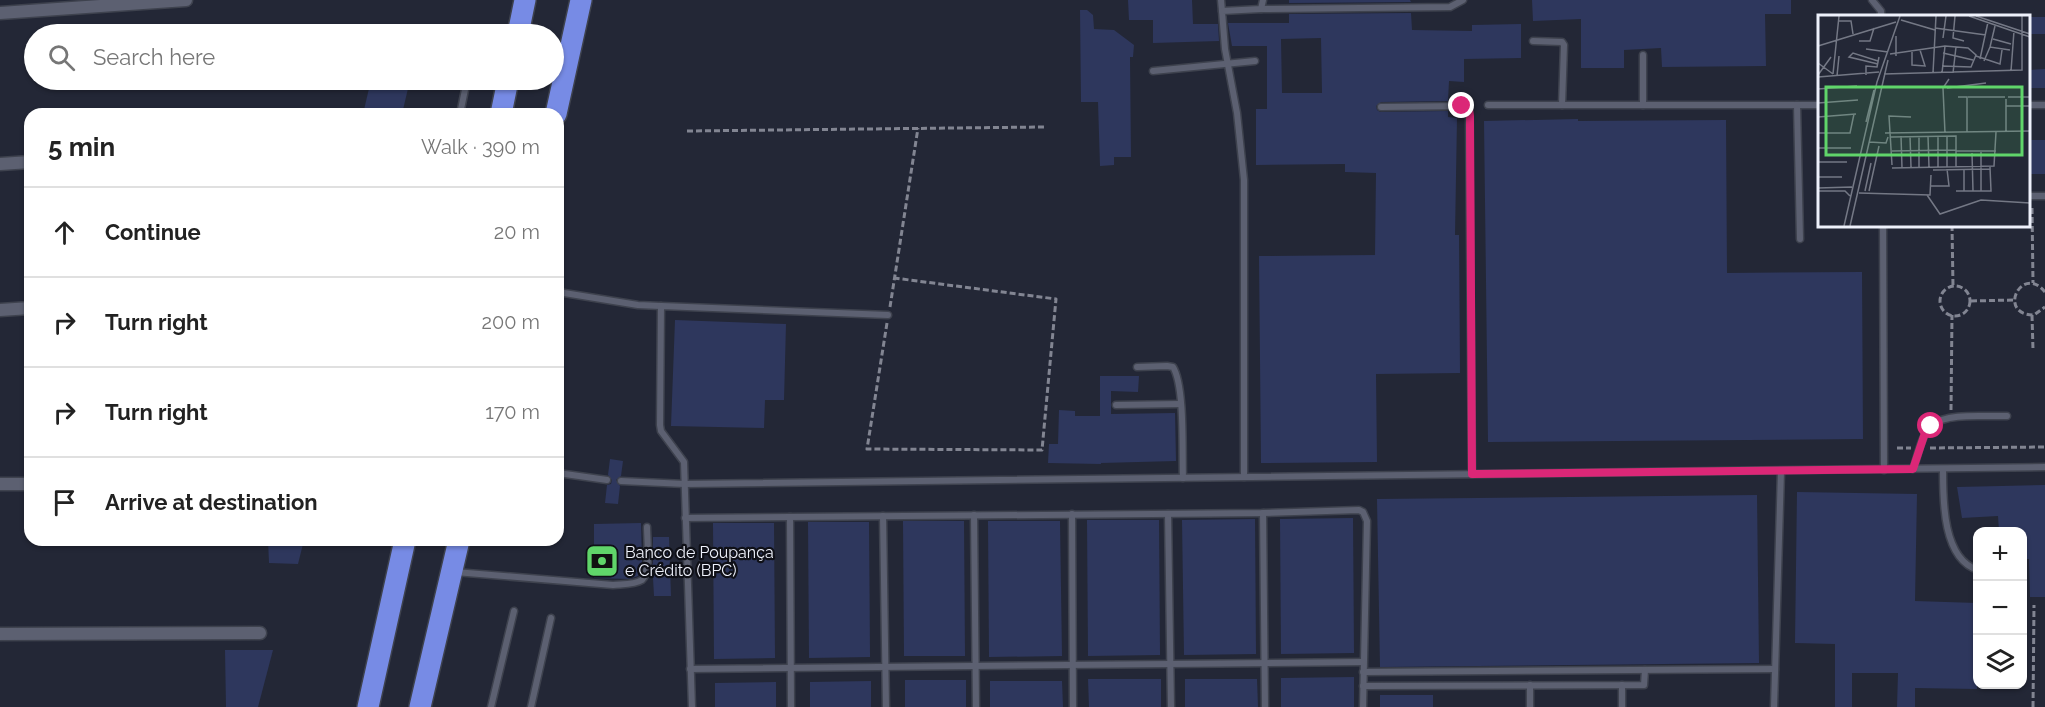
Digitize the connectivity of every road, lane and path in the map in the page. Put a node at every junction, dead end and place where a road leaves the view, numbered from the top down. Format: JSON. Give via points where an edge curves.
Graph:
{"nodes":[{"id":1,"x":186,"y":0,"type":"edge"},
{"id":2,"x":525,"y":0,"type":"edge"},
{"id":3,"x":581,"y":0,"type":"edge"},
{"id":4,"x":1221,"y":0,"type":"edge"},
{"id":5,"x":1263,"y":0,"type":"edge"},
{"id":6,"x":1463,"y":0,"type":"edge"},
{"id":7,"x":1872,"y":0,"type":"edge"},
{"id":8,"x":1261,"y":9,"type":"junction"},
{"id":9,"x":1222,"y":11,"type":"junction"},
{"id":10,"x":0,"y":13,"type":"edge"},
{"id":11,"x":1881,"y":15,"type":"edge"},
{"id":12,"x":520,"y":24,"type":"edge"},
{"id":13,"x":1533,"y":42,"type":"dead end"},
{"id":14,"x":1643,"y":55,"type":"dead end"},
{"id":15,"x":1255,"y":61,"type":"dead end"},
{"id":16,"x":1227,"y":64,"type":"junction"},
{"id":17,"x":1153,"y":71,"type":"dead end"},
{"id":18,"x":564,"y":78,"type":"edge"},
{"id":19,"x":465,"y":90,"type":"edge"},
{"id":20,"x":506,"y":90,"type":"edge"},
{"id":21,"x":561,"y":90,"type":"edge"},
{"id":22,"x":1488,"y":105,"type":"dead end"},
{"id":23,"x":1562,"y":105,"type":"junction"},
{"id":24,"x":1643,"y":105,"type":"junction"},
{"id":25,"x":1797,"y":105,"type":"junction"},
{"id":26,"x":1818,"y":105,"type":"edge"},
{"id":27,"x":1381,"y":107,"type":"dead end"},
{"id":28,"x":460,"y":108,"type":"edge"},
{"id":29,"x":502,"y":108,"type":"edge"},
{"id":30,"x":557,"y":108,"type":"edge"},
{"id":31,"x":1044,"y":127,"type":"dead end"},
{"id":32,"x":918,"y":128,"type":"junction"},
{"id":33,"x":687,"y":131,"type":"dead end"},
{"id":34,"x":24,"y":162,"type":"edge"},
{"id":35,"x":0,"y":164,"type":"edge"},
{"id":36,"x":2032,"y":208,"type":"dead end"},
{"id":37,"x":1883,"y":226,"type":"edge"},
{"id":38,"x":1952,"y":226,"type":"edge"},
{"id":39,"x":1800,"y":239,"type":"dead end"},
{"id":40,"x":894,"y":278,"type":"junction"},
{"id":41,"x":2033,"y":284,"type":"junction"},
{"id":42,"x":1953,"y":286,"type":"junction"},
{"id":43,"x":2045,"y":292,"type":"edge"},
{"id":44,"x":564,"y":293,"type":"edge"},
{"id":45,"x":2015,"y":300,"type":"junction"},
{"id":46,"x":1971,"y":301,"type":"junction"},
{"id":47,"x":661,"y":306,"type":"junction"},
{"id":48,"x":2045,"y":307,"type":"edge"},
{"id":49,"x":24,"y":308,"type":"edge"},
{"id":50,"x":0,"y":310,"type":"edge"},
{"id":51,"x":888,"y":315,"type":"junction"},
{"id":52,"x":1952,"y":315,"type":"junction"},
{"id":53,"x":2032,"y":315,"type":"junction"},
{"id":54,"x":2033,"y":350,"type":"dead end"},
{"id":55,"x":1137,"y":367,"type":"dead end"},
{"id":56,"x":1180,"y":404,"type":"junction"},
{"id":57,"x":1116,"y":405,"type":"dead end"},
{"id":58,"x":1951,"y":415,"type":"dead end"},
{"id":59,"x":2007,"y":416,"type":"dead end"},
{"id":60,"x":2045,"y":447,"type":"edge"},
{"id":61,"x":1897,"y":448,"type":"dead end"},
{"id":62,"x":2045,"y":467,"type":"edge"},
{"id":63,"x":1913,"y":469,"type":"junction"},
{"id":64,"x":1943,"y":469,"type":"junction"},
{"id":65,"x":1884,"y":470,"type":"junction"},
{"id":66,"x":1781,"y":471,"type":"junction"},
{"id":67,"x":564,"y":474,"type":"edge"},
{"id":68,"x":1472,"y":474,"type":"junction"},
{"id":69,"x":1244,"y":477,"type":"junction"},
{"id":70,"x":1183,"y":478,"type":"junction"},
{"id":71,"x":607,"y":480,"type":"dead end"},
{"id":72,"x":621,"y":481,"type":"dead end"},
{"id":73,"x":0,"y":484,"type":"edge"},
{"id":74,"x":24,"y":484,"type":"edge"},
{"id":75,"x":684,"y":484,"type":"junction"},
{"id":76,"x":1263,"y":513,"type":"junction"},
{"id":77,"x":1072,"y":514,"type":"junction"},
{"id":78,"x":1168,"y":514,"type":"junction"},
{"id":79,"x":974,"y":515,"type":"junction"},
{"id":80,"x":883,"y":516,"type":"junction"},
{"id":81,"x":790,"y":517,"type":"junction"},
{"id":82,"x":686,"y":518,"type":"junction"},
{"id":83,"x":647,"y":527,"type":"dead end"},
{"id":84,"x":404,"y":546,"type":"edge"},
{"id":85,"x":458,"y":546,"type":"edge"},
{"id":86,"x":1973,"y":568,"type":"edge"},
{"id":87,"x":452,"y":572,"type":"junction"},
{"id":88,"x":2034,"y":605,"type":"dead end"},
{"id":89,"x":514,"y":611,"type":"dead end"},
{"id":90,"x":551,"y":618,"type":"dead end"},
{"id":91,"x":260,"y":633,"type":"dead end"},
{"id":92,"x":0,"y":634,"type":"edge"},
{"id":93,"x":1364,"y":662,"type":"junction"},
{"id":94,"x":1265,"y":663,"type":"junction"},
{"id":95,"x":1170,"y":664,"type":"junction"},
{"id":96,"x":1073,"y":665,"type":"junction"},
{"id":97,"x":976,"y":666,"type":"junction"},
{"id":98,"x":886,"y":667,"type":"junction"},
{"id":99,"x":791,"y":668,"type":"junction"},
{"id":100,"x":690,"y":669,"type":"junction"},
{"id":101,"x":1775,"y":669,"type":"junction"},
{"id":102,"x":1645,"y":670,"type":"junction"},
{"id":103,"x":1364,"y":672,"type":"junction"},
{"id":104,"x":1622,"y":685,"type":"junction"},
{"id":105,"x":1364,"y":686,"type":"junction"},
{"id":106,"x":1530,"y":686,"type":"junction"},
{"id":107,"x":421,"y":705,"type":"edge"},
{"id":108,"x":368,"y":707,"type":"edge"},
{"id":109,"x":491,"y":707,"type":"edge"},
{"id":110,"x":531,"y":707,"type":"edge"},
{"id":111,"x":692,"y":707,"type":"edge"},
{"id":112,"x":791,"y":707,"type":"edge"},
{"id":113,"x":886,"y":707,"type":"edge"},
{"id":114,"x":976,"y":707,"type":"edge"},
{"id":115,"x":1073,"y":707,"type":"edge"},
{"id":116,"x":1171,"y":707,"type":"edge"},
{"id":117,"x":1265,"y":707,"type":"edge"},
{"id":118,"x":1364,"y":707,"type":"edge"},
{"id":119,"x":1530,"y":707,"type":"edge"},
{"id":120,"x":1622,"y":707,"type":"edge"},
{"id":121,"x":1774,"y":707,"type":"edge"},
{"id":122,"x":2033,"y":707,"type":"edge"}],
"edges":[{"from":1,"to":10,"type":"street"},
{"from":2,"to":12,"type":"highway"},
{"from":3,"to":18,"type":"highway"},
{"from":4,"to":9,"type":"lane"},
{"from":5,"to":8,"type":"lane"},
{"from":6,"to":8,"type":"lane","via":[[1450,7]]},
{"from":7,"to":11,"type":"lane"},
{"from":8,"to":9,"type":"lane"},
{"from":9,"to":16,"type":"lane"},
{"from":13,"to":23,"type":"lane","via":[[1556,40],[1564,45]]},
{"from":14,"to":24,"type":"lane"},
{"from":15,"to":16,"type":"lane"},
{"from":16,"to":17,"type":"lane"},
{"from":16,"to":69,"type":"lane","via":[[1244,180]]},
{"from":19,"to":28,"type":"lane"},
{"from":20,"to":29,"type":"highway"},
{"from":21,"to":30,"type":"highway"},
{"from":22,"to":23,"type":"lane"},
{"from":23,"to":24,"type":"lane"},
{"from":24,"to":25,"type":"lane"},
{"from":25,"to":26,"type":"lane"},
{"from":25,"to":39,"type":"lane"},
{"from":27,"to":68,"type":"lane","via":[[1469,109]]},
{"from":31,"to":32,"type":"path"},
{"from":32,"to":33,"type":"path"},
{"from":32,"to":40,"type":"path"},
{"from":34,"to":35,"type":"street"},
{"from":36,"to":41,"type":"path"},
{"from":37,"to":65,"type":"lane"},
{"from":38,"to":42,"type":"path"},
{"from":40,"to":51,"type":"path"},
{"from":40,"to":51,"type":"path","via":[[1056,299],[1042,450],[867,449]]},
{"from":41,"to":43,"type":"path"},
{"from":41,"to":45,"type":"path","via":[[2019,288]]},
{"from":42,"to":46,"type":"path","via":[[1965,288]]},
{"from":42,"to":52,"type":"path","via":[[1940,298],[1942,308]]},
{"from":44,"to":47,"type":"lane"},
{"from":45,"to":46,"type":"path"},
{"from":45,"to":53,"type":"path","via":[[2020,311]]},
{"from":46,"to":52,"type":"path","via":[[1965,313]]},
{"from":47,"to":51,"type":"lane"},
{"from":47,"to":75,"type":"lane","via":[[660,425],[682,456]]},
{"from":48,"to":53,"type":"path"},
{"from":49,"to":50,"type":"street"},
{"from":52,"to":58,"type":"path"},
{"from":53,"to":54,"type":"path"},
{"from":55,"to":56,"type":"lane","via":[[1173,367]]},
{"from":56,"to":57,"type":"lane"},
{"from":56,"to":70,"type":"lane"},
{"from":59,"to":63,"type":"lane","via":[[1944,419],[1931,426]]},
{"from":60,"to":61,"type":"path"},
{"from":62,"to":64,"type":"lane"},
{"from":63,"to":64,"type":"lane"},
{"from":63,"to":65,"type":"lane"},
{"from":64,"to":86,"type":"lane","via":[[1949,537],[1958,556]]},
{"from":65,"to":66,"type":"lane"},
{"from":66,"to":68,"type":"lane"},
{"from":66,"to":101,"type":"lane"},
{"from":67,"to":71,"type":"lane"},
{"from":68,"to":69,"type":"lane"},
{"from":69,"to":70,"type":"lane"},
{"from":70,"to":75,"type":"lane"},
{"from":72,"to":75,"type":"lane"},
{"from":73,"to":74,"type":"street"},
{"from":75,"to":82,"type":"lane"},
{"from":76,"to":78,"type":"lane"},
{"from":76,"to":93,"type":"lane","via":[[1363,512],[1367,521]]},
{"from":76,"to":94,"type":"lane"},
{"from":77,"to":78,"type":"lane"},
{"from":77,"to":79,"type":"lane"},
{"from":77,"to":96,"type":"lane"},
{"from":78,"to":95,"type":"lane"},
{"from":79,"to":80,"type":"lane"},
{"from":79,"to":97,"type":"lane"},
{"from":80,"to":81,"type":"lane"},
{"from":80,"to":98,"type":"lane"},
{"from":81,"to":82,"type":"lane"},
{"from":81,"to":99,"type":"lane"},
{"from":82,"to":100,"type":"lane"},
{"from":83,"to":87,"type":"lane","via":[[647,572],[633,583],[613,585]]},
{"from":84,"to":108,"type":"highway"},
{"from":85,"to":87,"type":"highway"},
{"from":87,"to":107,"type":"highway"},
{"from":88,"to":122,"type":"path"},
{"from":89,"to":109,"type":"lane"},
{"from":90,"to":110,"type":"lane"},
{"from":91,"to":92,"type":"street"},
{"from":93,"to":94,"type":"lane"},
{"from":93,"to":103,"type":"lane"},
{"from":94,"to":95,"type":"lane"},
{"from":94,"to":117,"type":"lane"},
{"from":95,"to":96,"type":"lane"},
{"from":95,"to":116,"type":"lane"},
{"from":96,"to":97,"type":"lane"},
{"from":96,"to":115,"type":"lane"},
{"from":97,"to":98,"type":"lane"},
{"from":97,"to":114,"type":"lane"},
{"from":98,"to":99,"type":"lane"},
{"from":98,"to":113,"type":"lane"},
{"from":99,"to":100,"type":"lane"},
{"from":99,"to":112,"type":"lane"},
{"from":100,"to":111,"type":"lane"},
{"from":101,"to":102,"type":"lane"},
{"from":101,"to":121,"type":"lane"},
{"from":102,"to":103,"type":"lane"},
{"from":102,"to":104,"type":"lane","via":[[1645,685]]},
{"from":103,"to":105,"type":"lane"},
{"from":104,"to":106,"type":"lane"},
{"from":104,"to":120,"type":"lane"},
{"from":105,"to":106,"type":"lane"},
{"from":105,"to":118,"type":"lane"},
{"from":106,"to":119,"type":"lane"}]}
